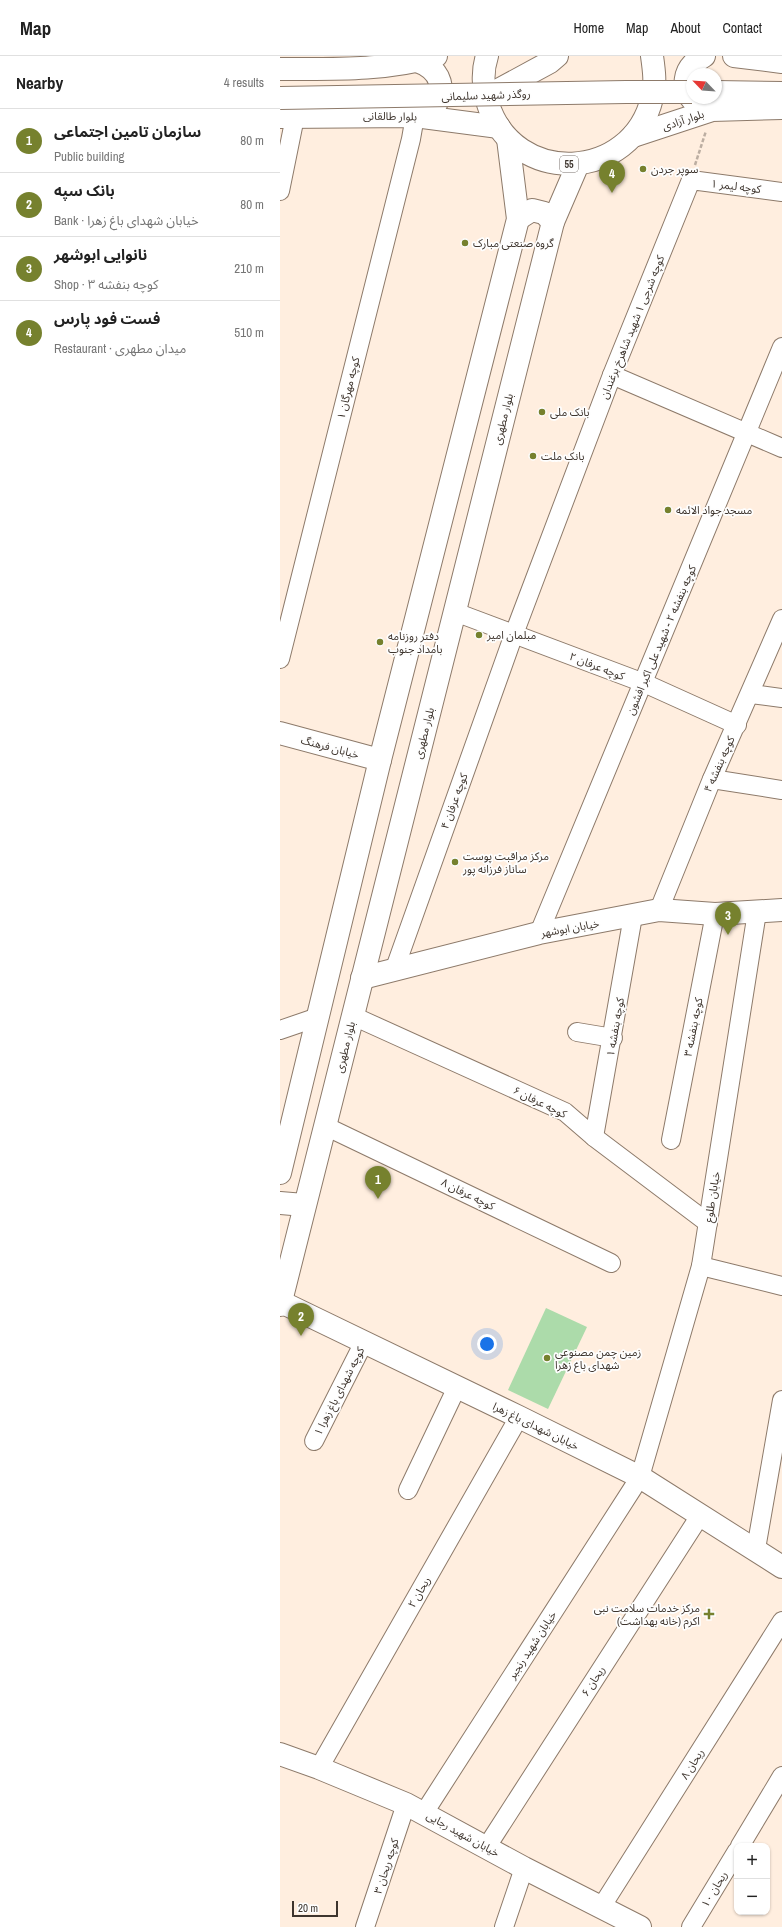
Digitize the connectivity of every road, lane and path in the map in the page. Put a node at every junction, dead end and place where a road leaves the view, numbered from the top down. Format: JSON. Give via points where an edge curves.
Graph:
{"nodes":[{"id":1,"x":487,"y":56,"type":"edge"},
{"id":2,"x":557,"y":56,"type":"edge"},
{"id":3,"x":652,"y":56,"type":"edge"},
{"id":4,"x":704,"y":56,"type":"edge"},
{"id":5,"x":734,"y":56,"type":"edge"},
{"id":6,"x":427,"y":58,"type":"edge"},
{"id":7,"x":782,"y":62,"type":"edge"},
{"id":8,"x":690,"y":68,"type":"edge"},
{"id":9,"x":280,"y":69,"type":"edge"},
{"id":10,"x":686,"y":92,"type":"edge"},
{"id":11,"x":782,"y":93,"type":"edge"},
{"id":12,"x":491,"y":94,"type":"junction"},
{"id":13,"x":280,"y":98,"type":"edge"},
{"id":14,"x":722,"y":100,"type":"edge"},
{"id":15,"x":722,"y":102,"type":"edge"},
{"id":16,"x":697,"y":104,"type":"edge"},
{"id":17,"x":707,"y":104,"type":"edge"},
{"id":18,"x":708,"y":104,"type":"edge"},
{"id":19,"x":782,"y":108,"type":"edge"},
{"id":20,"x":288,"y":117,"type":"edge"},
{"id":21,"x":418,"y":117,"type":"junction"},
{"id":22,"x":706,"y":132,"type":"dead end"},
{"id":23,"x":504,"y":133,"type":"junction"},
{"id":24,"x":632,"y":136,"type":"junction"},
{"id":25,"x":578,"y":164,"type":"junction"},
{"id":26,"x":691,"y":180,"type":"junction"},
{"id":27,"x":280,"y":191,"type":"edge"},
{"id":28,"x":782,"y":192,"type":"edge"},
{"id":29,"x":518,"y":219,"type":"junction"},
{"id":30,"x":553,"y":222,"type":"junction"},
{"id":31,"x":782,"y":347,"type":"edge"},
{"id":32,"x":612,"y":375,"type":"junction"},
{"id":33,"x":748,"y":433,"type":"junction"},
{"id":34,"x":782,"y":448,"type":"edge"},
{"id":35,"x":454,"y":612,"type":"junction"},
{"id":36,"x":782,"y":619,"type":"edge"},
{"id":37,"x":514,"y":634,"type":"junction"},
{"id":38,"x":280,"y":659,"type":"edge"},
{"id":39,"x":644,"y":683,"type":"junction"},
{"id":40,"x":751,"y":694,"type":"junction"},
{"id":41,"x":782,"y":698,"type":"edge"},
{"id":42,"x":737,"y":725,"type":"junction"},
{"id":43,"x":280,"y":733,"type":"edge"},
{"id":44,"x":380,"y":760,"type":"junction"},
{"id":45,"x":712,"y":779,"type":"junction"},
{"id":46,"x":782,"y":790,"type":"edge"},
{"id":47,"x":660,"y":910,"type":"junction"},
{"id":48,"x":782,"y":910,"type":"edge"},
{"id":49,"x":757,"y":912,"type":"junction"},
{"id":50,"x":715,"y":914,"type":"junction"},
{"id":51,"x":633,"y":916,"type":"junction"},
{"id":52,"x":539,"y":933,"type":"junction"},
{"id":53,"x":395,"y":968,"type":"junction"},
{"id":54,"x":362,"y":978,"type":"junction"},
{"id":55,"x":352,"y":1016,"type":"junction"},
{"id":56,"x":318,"y":1017,"type":"junction"},
{"id":57,"x":280,"y":1030,"type":"edge"},
{"id":58,"x":577,"y":1032,"type":"dead end"},
{"id":59,"x":613,"y":1038,"type":"junction"},
{"id":60,"x":325,"y":1126,"type":"junction"},
{"id":61,"x":594,"y":1137,"type":"junction"},
{"id":62,"x":671,"y":1140,"type":"dead end"},
{"id":63,"x":280,"y":1173,"type":"edge"},
{"id":64,"x":280,"y":1203,"type":"edge"},
{"id":65,"x":304,"y":1205,"type":"junction"},
{"id":66,"x":708,"y":1223,"type":"junction"},
{"id":67,"x":289,"y":1231,"type":"edge"},
{"id":68,"x":611,"y":1263,"type":"dead end"},
{"id":69,"x":701,"y":1266,"type":"junction"},
{"id":70,"x":782,"y":1286,"type":"edge"},
{"id":71,"x":280,"y":1304,"type":"edge"},
{"id":72,"x":364,"y":1342,"type":"junction"},
{"id":73,"x":458,"y":1387,"type":"junction"},
{"id":74,"x":782,"y":1400,"type":"edge"},
{"id":75,"x":519,"y":1417,"type":"junction"},
{"id":76,"x":314,"y":1441,"type":"dead end"},
{"id":77,"x":640,"y":1477,"type":"junction"},
{"id":78,"x":408,"y":1490,"type":"dead end"},
{"id":79,"x":700,"y":1514,"type":"junction"},
{"id":80,"x":756,"y":1549,"type":"junction"},
{"id":81,"x":782,"y":1567,"type":"edge"},
{"id":82,"x":782,"y":1621,"type":"edge"},
{"id":83,"x":281,"y":1756,"type":"edge"},
{"id":84,"x":319,"y":1768,"type":"junction"},
{"id":85,"x":782,"y":1776,"type":"edge"},
{"id":86,"x":415,"y":1809,"type":"junction"},
{"id":87,"x":742,"y":1843,"type":"edge"},
{"id":88,"x":486,"y":1848,"type":"junction"},
{"id":89,"x":734,"y":1856,"type":"edge"},
{"id":90,"x":524,"y":1868,"type":"junction"},
{"id":91,"x":602,"y":1906,"type":"junction"},
{"id":92,"x":365,"y":1927,"type":"edge"},
{"id":93,"x":504,"y":1927,"type":"edge"},
{"id":94,"x":640,"y":1927,"type":"edge"},
{"id":95,"x":692,"y":1927,"type":"edge"}],
"edges":[{"from":1,"to":23,"type":"main road","number":"55","via":[[485,95],[490,112]]},
{"from":2,"to":12,"type":"main road"},
{"from":3,"to":24,"type":"main road","number":"55","via":[[655,76],[652,98],[645,119]]},
{"from":4,"to":8,"type":"main road"},
{"from":5,"to":7,"type":"main road"},
{"from":6,"to":9,"type":"main road","via":[[371,68]]},
{"from":6,"to":21,"type":"main road","via":[[428,65],[436,72],[440,82],[441,93],[430,112]]},
{"from":10,"to":12,"type":"main road","name":"روگذر شهید سلیمانی","bridge":true},
{"from":11,"to":14,"type":"main road"},
{"from":12,"to":13,"type":"main road","name":"روگذر شهید سلیمانی","bridge":true},
{"from":15,"to":19,"type":"main road","name":"بلوار آزادی","number":"55"},
{"from":16,"to":18,"type":"main road","via":[[701,107]]},
{"from":17,"to":24,"type":"main road","name":"بلوار آزادی","number":"55"},
{"from":20,"to":21,"type":"main road","name":"بلوار طالقانی"},
{"from":20,"to":27,"type":"street"},
{"from":21,"to":23,"type":"main road","name":"بلوار طالقانی"},
{"from":21,"to":38,"type":"street","name":"کوچه مهرگان ۱"},
{"from":22,"to":26,"type":"path"},
{"from":23,"to":25,"type":"main road","number":"55","via":[[523,151],[540,160],[558,164]]},
{"from":23,"to":29,"type":"main road"},
{"from":24,"to":25,"type":"main road","number":"55","via":[[604,157]]},
{"from":25,"to":30,"type":"main road","name":"بلوار مطهری"},
{"from":26,"to":28,"type":"street","name":"کوچه لیمر ۱"},
{"from":26,"to":32,"type":"street","name":"کوچه شرجی ۱ شهید شاهرخ برغندان"},
{"from":29,"to":30,"type":"main road","via":[[532,210],[544,213]]},
{"from":29,"to":44,"type":"main road"},
{"from":30,"to":35,"type":"main road","name":"بلوار مطهری"},
{"from":31,"to":33,"type":"street","name":"کوچه بنفشه ۲ - شهید علی اکبر افشون"},
{"from":32,"to":33,"type":"street"},
{"from":32,"to":37,"type":"street","name":"کوچه شرجی ۱ شهید شاهرخ برغندان"},
{"from":33,"to":34,"type":"street"},
{"from":33,"to":39,"type":"street","name":"کوچه بنفشه ۲ - شهید علی اکبر افشون"},
{"from":35,"to":37,"type":"street","name":"کوچه عرفان ۲"},
{"from":35,"to":54,"type":"main road","name":"بلوار مطهری"},
{"from":36,"to":40,"type":"street","name":"کوچه بنفشه ۴"},
{"from":37,"to":39,"type":"street","name":"کوچه عرفان ۲"},
{"from":37,"to":53,"type":"street","name":"کوچه عرفان ۴"},
{"from":39,"to":42,"type":"street","name":"کوچه عرفان ۲"},
{"from":39,"to":52,"type":"street","name":"کوچه بنفشه ۲ - شهید علی اکبر افشون"},
{"from":40,"to":41,"type":"street"},
{"from":40,"to":42,"type":"street","name":"کوچه بنفشه ۴"},
{"from":42,"to":45,"type":"street","name":"کوچه بنفشه ۴"},
{"from":43,"to":44,"type":"main road","name":"خیابان فرهنگ"},
{"from":44,"to":56,"type":"main road"},
{"from":45,"to":46,"type":"street"},
{"from":45,"to":47,"type":"street","name":"کوچه بنفشه ۴"},
{"from":47,"to":50,"type":"main road","name":"خیابان ابوشهر"},
{"from":47,"to":51,"type":"main road","name":"خیابان ابوشهر"},
{"from":48,"to":49,"type":"main road","name":"خیابان ابوشهر"},
{"from":49,"to":50,"type":"main road","name":"خیابان ابوشهر"},
{"from":49,"to":66,"type":"street","name":"خیابان طلوع"},
{"from":50,"to":62,"type":"street","name":"کوچه بنفشه ۳"},
{"from":51,"to":52,"type":"main road","name":"خیابان ابوشهر"},
{"from":51,"to":59,"type":"street","name":"کوچه بنفشه ۱"},
{"from":52,"to":53,"type":"main road","name":"خیابان ابوشهر"},
{"from":53,"to":54,"type":"main road","name":"خیابان ابوشهر"},
{"from":54,"to":55,"type":"main road","name":"بلوار مطهری"},
{"from":55,"to":60,"type":"main road","name":"بلوار مطهری"},
{"from":55,"to":61,"type":"street","name":"کوچه عرفان ۶","via":[[565,1112]]},
{"from":56,"to":57,"type":"street"},
{"from":56,"to":63,"type":"main road"},
{"from":58,"to":59,"type":"street"},
{"from":59,"to":61,"type":"street","name":"کوچه بنفشه ۱"},
{"from":60,"to":65,"type":"main road","name":"بلوار مطهری"},
{"from":60,"to":68,"type":"street","name":"کوچه عرفان ۸"},
{"from":61,"to":66,"type":"street","name":"کوچه عرفان ۶"},
{"from":64,"to":65,"type":"main road"},
{"from":65,"to":67,"type":"main road","name":"بلوار مطهری"},
{"from":66,"to":69,"type":"street","name":"خیابان طلوع"},
{"from":67,"to":71,"type":"main road","name":"بلوار مطهری"},
{"from":69,"to":70,"type":"street"},
{"from":69,"to":77,"type":"street","name":"خیابان طلوع"},
{"from":71,"to":72,"type":"main road","name":"خیابان شهدای باغ‌ زهرا"},
{"from":72,"to":73,"type":"main road","name":"خیابان شهدای باغ‌ زهرا"},
{"from":72,"to":76,"type":"street","name":"کوچه شهدای باغ زهرا ۱"},
{"from":73,"to":75,"type":"main road","name":"خیابان شهدای باغ‌ زهرا"},
{"from":73,"to":78,"type":"street"},
{"from":74,"to":80,"type":"street"},
{"from":75,"to":77,"type":"main road","name":"خیابان شهدای باغ‌ زهرا"},
{"from":75,"to":84,"type":"street","name":"ریحان ۲"},
{"from":77,"to":79,"type":"main road","name":"خیابان شهدای باغ‌ زهرا"},
{"from":77,"to":86,"type":"street","name":"خیابان شهید رنجبر"},
{"from":79,"to":80,"type":"main road","name":"خیابان شهدای باغ‌ زهرا"},
{"from":79,"to":88,"type":"street","name":"ریحان ۶"},
{"from":80,"to":81,"type":"main road","name":"خیابان شهدای باغ‌ زهرا"},
{"from":82,"to":91,"type":"street","name":"ریحان ۸"},
{"from":83,"to":84,"type":"main road","name":"خیابان شهید رجایی"},
{"from":84,"to":86,"type":"main road","name":"خیابان شهید رجایی"},
{"from":85,"to":87,"type":"street"},
{"from":86,"to":88,"type":"main road","name":"خیابان شهید رجایی"},
{"from":86,"to":92,"type":"street","name":"کوچه ریحان ۳"},
{"from":88,"to":90,"type":"main road","name":"خیابان شهید رجایی"},
{"from":89,"to":95,"type":"street","name":"ریحان ۱۰"},
{"from":90,"to":91,"type":"main road","name":"خیابان شهید رجایی"},
{"from":90,"to":93,"type":"street"},
{"from":91,"to":94,"type":"main road","name":"خیابان شهید رجایی"}]}
